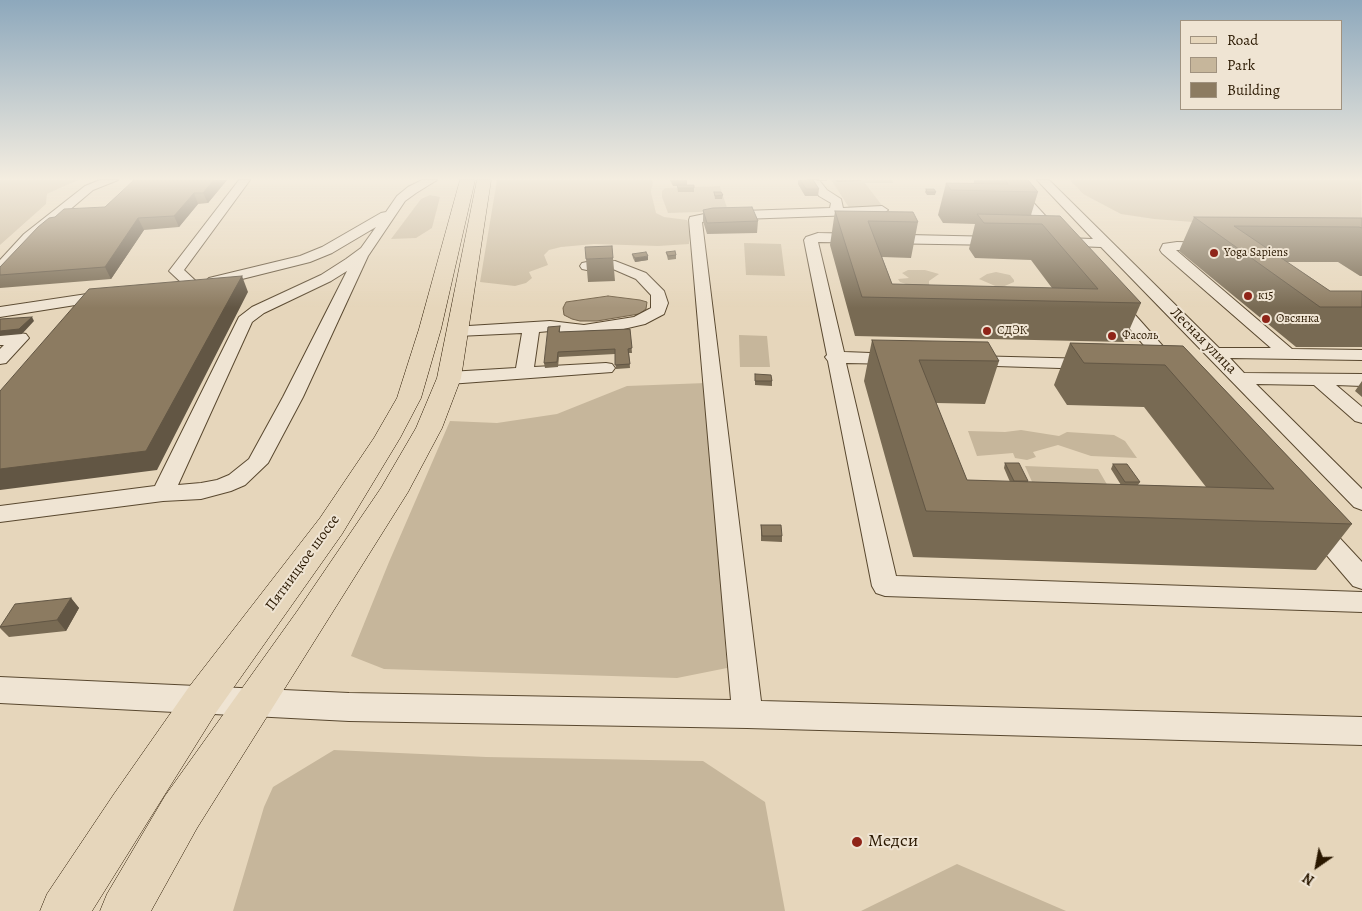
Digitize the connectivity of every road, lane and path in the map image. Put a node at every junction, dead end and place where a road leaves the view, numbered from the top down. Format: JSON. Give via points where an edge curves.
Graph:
{"nodes":[{"id":1,"x":48,"y":223,"type":"edge"},
{"id":2,"x":213,"y":223,"type":"edge"},
{"id":3,"x":374,"y":223,"type":"edge"},
{"id":4,"x":385,"y":223,"type":"edge"},
{"id":5,"x":457,"y":223,"type":"edge"},
{"id":6,"x":477,"y":223,"type":"edge"},
{"id":7,"x":695,"y":223,"type":"edge"},
{"id":8,"x":1038,"y":223,"type":"edge"},
{"id":9,"x":1085,"y":223,"type":"edge"},
{"id":10,"x":1013,"y":241,"type":"edge"},
{"id":11,"x":1052,"y":242,"type":"junction"},
{"id":12,"x":1105,"y":243,"type":"junction"},
{"id":13,"x":1226,"y":246,"type":"edge"},
{"id":14,"x":366,"y":251,"type":"junction"},
{"id":15,"x":1081,"y":264,"type":"edge"},
{"id":16,"x":587,"y":266,"type":"edge"},
{"id":17,"x":0,"y":269,"type":"edge"},
{"id":18,"x":191,"y":284,"type":"junction"},
{"id":19,"x":1100,"y":286,"type":"edge"},
{"id":20,"x":173,"y":287,"type":"edge"},
{"id":21,"x":126,"y":294,"type":"edge"},
{"id":22,"x":0,"y":312,"type":"edge"},
{"id":23,"x":532,"y":328,"type":"junction"},
{"id":24,"x":458,"y":331,"type":"junction"},
{"id":25,"x":0,"y":340,"type":"edge"},
{"id":26,"x":1215,"y":354,"type":"junction"},
{"id":27,"x":1288,"y":354,"type":"junction"},
{"id":28,"x":1362,"y":356,"type":"edge"},
{"id":29,"x":834,"y":357,"type":"junction"},
{"id":30,"x":0,"y":359,"type":"edge"},
{"id":31,"x":912,"y":359,"type":"edge"},
{"id":32,"x":950,"y":360,"type":"edge"},
{"id":33,"x":1112,"y":364,"type":"edge"},
{"id":34,"x":1151,"y":365,"type":"edge"},
{"id":35,"x":606,"y":368,"type":"dead end"},
{"id":36,"x":1186,"y":370,"type":"junction"},
{"id":37,"x":524,"y":372,"type":"junction"},
{"id":38,"x":1234,"y":373,"type":"junction"},
{"id":39,"x":449,"y":378,"type":"junction"},
{"id":40,"x":1318,"y":379,"type":"junction"},
{"id":41,"x":1362,"y":380,"type":"edge"},
{"id":42,"x":1362,"y":417,"type":"edge"},
{"id":43,"x":163,"y":493,"type":"junction"},
{"id":44,"x":1362,"y":502,"type":"edge"},
{"id":45,"x":1303,"y":513,"type":"edge"},
{"id":46,"x":0,"y":514,"type":"edge"},
{"id":47,"x":1362,"y":579,"type":"edge"},
{"id":48,"x":1362,"y":602,"type":"edge"},
{"id":49,"x":0,"y":690,"type":"edge"},
{"id":50,"x":203,"y":700,"type":"junction"},
{"id":51,"x":253,"y":702,"type":"junction"},
{"id":52,"x":747,"y":714,"type":"junction"},
{"id":53,"x":1362,"y":731,"type":"edge"},
{"id":54,"x":64,"y":911,"type":"edge"},
{"id":55,"x":124,"y":911,"type":"edge"}],
"edges":[{"from":1,"to":17,"type":"street"},
{"from":2,"to":18,"type":"street","via":[[176,271]]},
{"from":3,"to":18,"type":"street","via":[[305,259],[232,278]]},
{"from":4,"to":14,"type":"street"},
{"from":5,"to":50,"type":"main road","name":"Пятницкое шоссе","via":[[409,398],[331,526]]},
{"from":6,"to":24,"type":"main road"},
{"from":7,"to":52,"type":"street"},
{"from":8,"to":11,"type":"street"},
{"from":9,"to":12,"type":"street","name":"Лесная улица"},
{"from":10,"to":29,"type":"street","via":[[940,245],[818,237],[811,240]]},
{"from":11,"to":12,"type":"street"},
{"from":11,"to":15,"type":"street"},
{"from":12,"to":26,"type":"street","name":"Лесная улица"},
{"from":13,"to":27,"type":"street","via":[[1177,246],[1167,250]]},
{"from":14,"to":43,"type":"street","via":[[326,278],[258,310],[246,320]]},
{"from":14,"to":43,"type":"street","via":[[257,463],[242,477],[223,486]]},
{"from":16,"to":23,"type":"street","via":[[615,265],[641,276],[660,294],[658,311],[639,321],[616,326],[584,330],[550,326]]},
{"from":18,"to":20,"type":"street"},
{"from":19,"to":36,"type":"street"},
{"from":21,"to":22,"type":"street"},
{"from":23,"to":24,"type":"street"},
{"from":23,"to":37,"type":"street"},
{"from":24,"to":39,"type":"main road"},
{"from":25,"to":30,"type":"street","via":[[20,338]]},
{"from":26,"to":27,"type":"street"},
{"from":26,"to":38,"type":"street","name":"Лесная улица"},
{"from":27,"to":28,"type":"street"},
{"from":29,"to":31,"type":"street"},
{"from":29,"to":48,"type":"street","via":[[885,586]]},
{"from":32,"to":33,"type":"street"},
{"from":34,"to":36,"type":"street"},
{"from":35,"to":37,"type":"street"},
{"from":36,"to":38,"type":"street"},
{"from":37,"to":39,"type":"street"},
{"from":38,"to":40,"type":"street"},
{"from":38,"to":44,"type":"street","name":"Лесная улица"},
{"from":39,"to":51,"type":"main road","via":[[429,428],[393,492]]},
{"from":40,"to":41,"type":"street"},
{"from":40,"to":42,"type":"street"},
{"from":43,"to":46,"type":"street"},
{"from":45,"to":47,"type":"street"},
{"from":49,"to":50,"type":"street"},
{"from":50,"to":51,"type":"street"},
{"from":50,"to":54,"type":"main road","name":"Пятницкое шоссе"},
{"from":51,"to":52,"type":"street","via":[[349,707]]},
{"from":51,"to":55,"type":"main road","via":[[182,812]]},
{"from":52,"to":53,"type":"street"}]}
